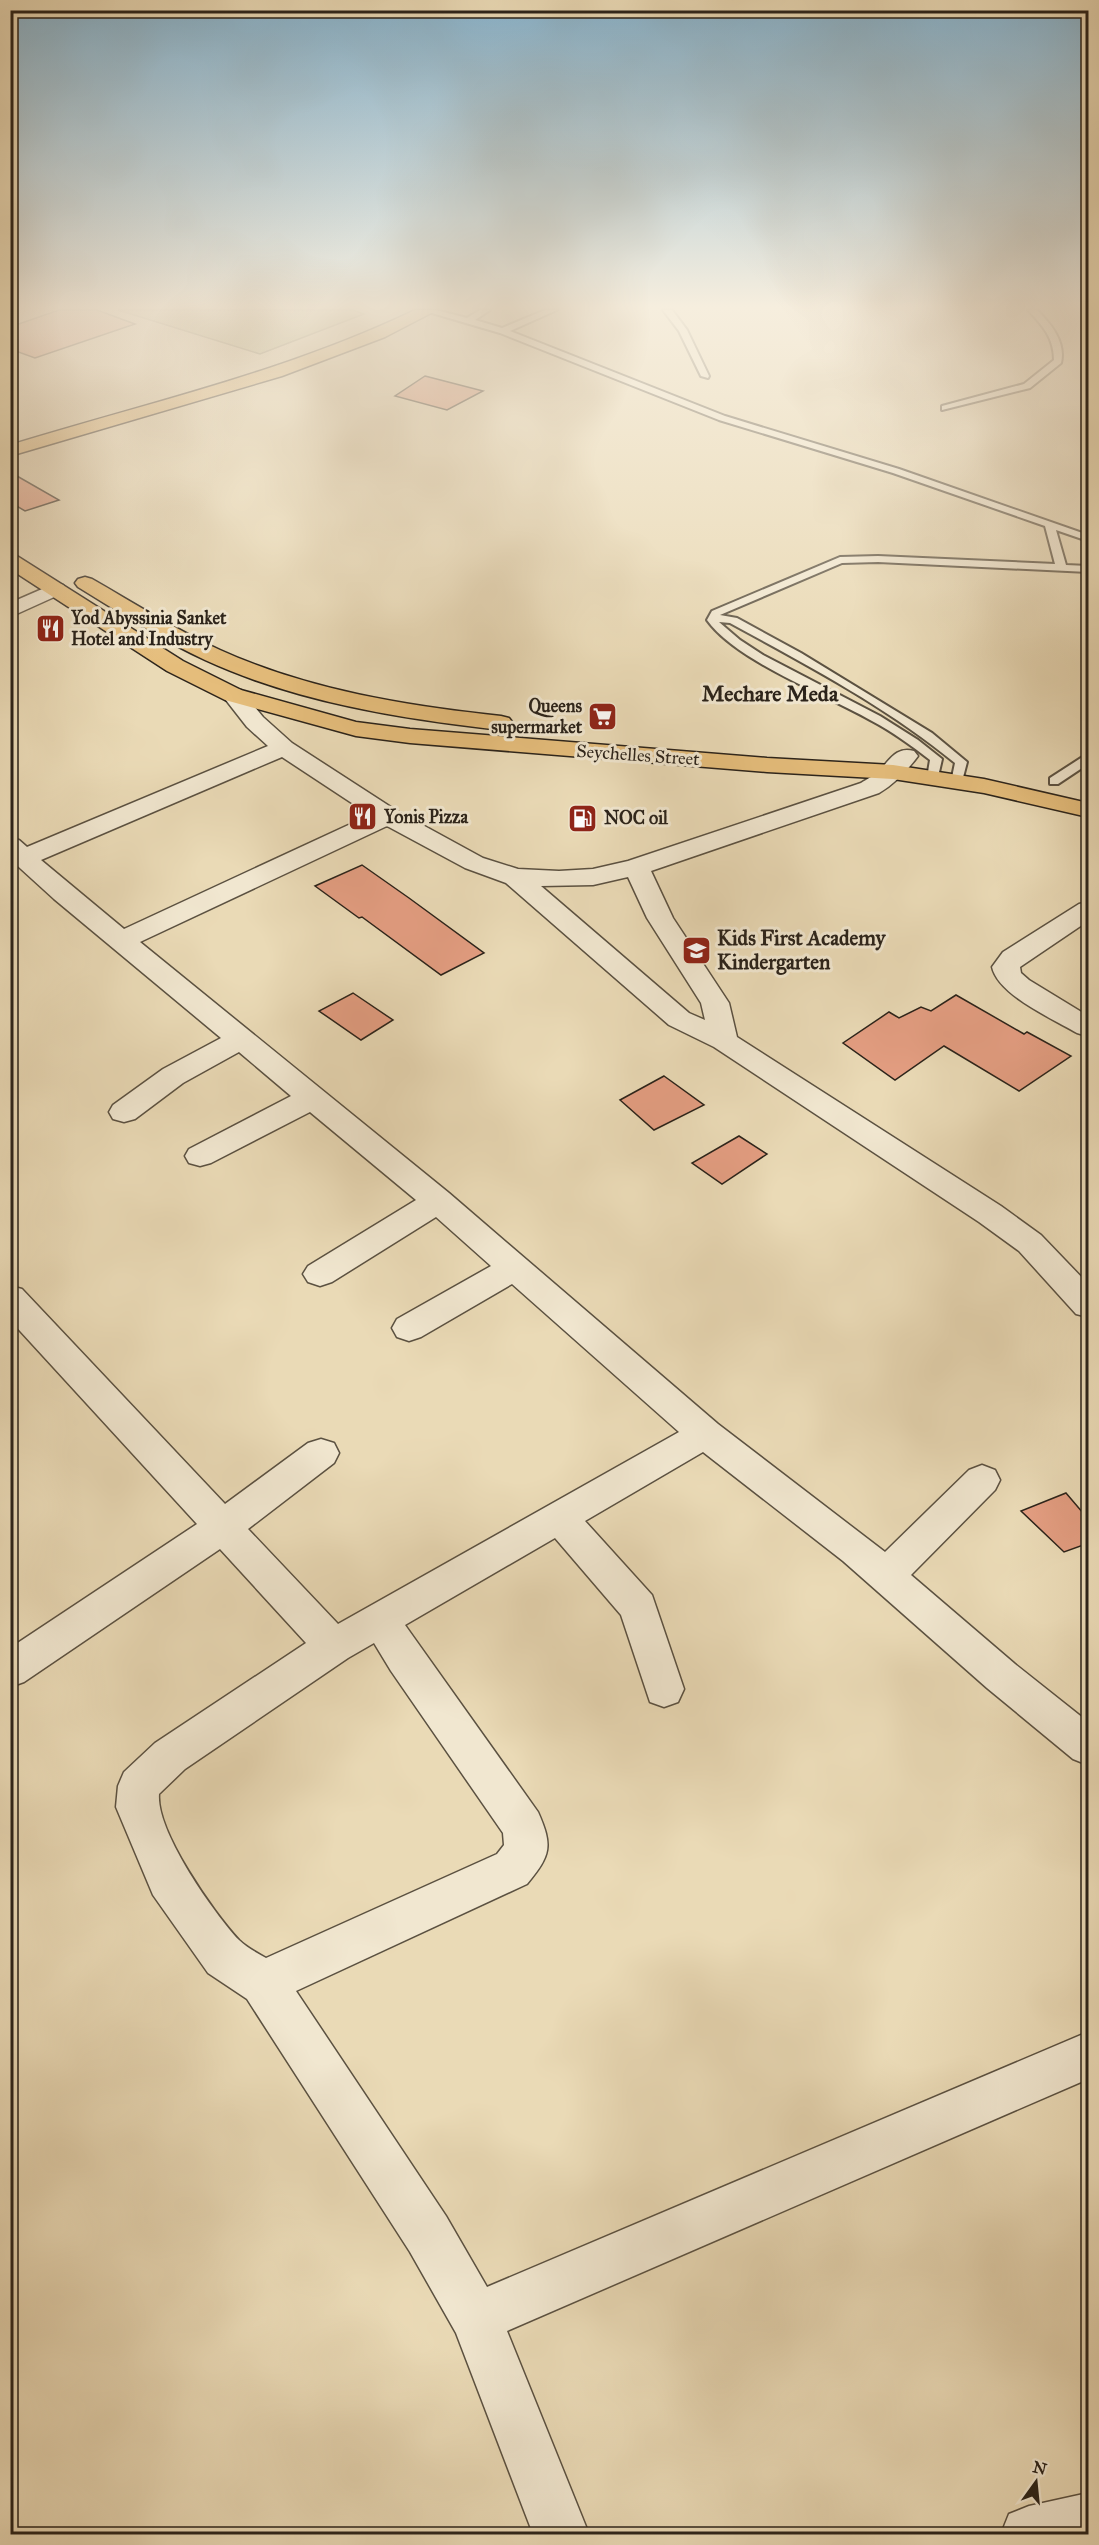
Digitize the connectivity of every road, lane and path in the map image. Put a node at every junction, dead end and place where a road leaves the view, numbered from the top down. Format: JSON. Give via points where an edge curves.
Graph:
{"nodes":[{"id":1,"x":41,"y":429,"type":"edge"},
{"id":2,"x":85,"y":429,"type":"edge"},
{"id":3,"x":757,"y":429,"type":"edge"},
{"id":4,"x":10,"y":439,"type":"edge"},
{"id":5,"x":10,"y":451,"type":"edge"},
{"id":6,"x":1049,"y":524,"type":"junction"},
{"id":7,"x":10,"y":538,"type":"edge"},
{"id":8,"x":1089,"y":538,"type":"edge"},
{"id":9,"x":10,"y":560,"type":"edge"},
{"id":10,"x":1061,"y":567,"type":"junction"},
{"id":11,"x":1089,"y":569,"type":"edge"},
{"id":12,"x":56,"y":589,"type":"junction"},
{"id":13,"x":10,"y":611,"type":"edge"},
{"id":14,"x":714,"y":618,"type":"junction"},
{"id":15,"x":233,"y":695,"type":"junction"},
{"id":16,"x":284,"y":748,"type":"junction"},
{"id":17,"x":1089,"y":759,"type":"edge"},
{"id":18,"x":899,"y":764,"type":"junction"},
{"id":19,"x":934,"y":769,"type":"junction"},
{"id":20,"x":959,"y":772,"type":"junction"},
{"id":21,"x":1054,"y":781,"type":"junction"},
{"id":22,"x":1089,"y":791,"type":"edge"},
{"id":23,"x":1089,"y":810,"type":"edge"},
{"id":24,"x":388,"y":816,"type":"junction"},
{"id":25,"x":18,"y":851,"type":"edge"},
{"id":26,"x":636,"y":867,"type":"junction"},
{"id":27,"x":515,"y":877,"type":"junction"},
{"id":28,"x":1089,"y":910,"type":"edge"},
{"id":29,"x":123,"y":940,"type":"junction"},
{"id":30,"x":1087,"y":1027,"type":"dead end"},
{"id":31,"x":241,"y":1039,"type":"junction"},
{"id":32,"x":724,"y":1041,"type":"junction"},
{"id":33,"x":312,"y":1098,"type":"junction"},
{"id":34,"x":124,"y":1112,"type":"dead end"},
{"id":35,"x":200,"y":1156,"type":"dead end"},
{"id":36,"x":438,"y":1201,"type":"junction"},
{"id":37,"x":514,"y":1268,"type":"junction"},
{"id":38,"x":320,"y":1274,"type":"dead end"},
{"id":39,"x":10,"y":1298,"type":"edge"},
{"id":40,"x":1089,"y":1305,"type":"edge"},
{"id":41,"x":409,"y":1328,"type":"dead end"},
{"id":42,"x":705,"y":1434,"type":"junction"},
{"id":43,"x":321,"y":1453,"type":"dead end"},
{"id":44,"x":982,"y":1480,"type":"dead end"},
{"id":45,"x":559,"y":1517,"type":"junction"},
{"id":46,"x":223,"y":1527,"type":"junction"},
{"id":47,"x":886,"y":1575,"type":"junction"},
{"id":48,"x":380,"y":1618,"type":"junction"},
{"id":49,"x":334,"y":1646,"type":"junction"},
{"id":50,"x":10,"y":1670,"type":"edge"},
{"id":51,"x":664,"y":1689,"type":"dead end"},
{"id":52,"x":1089,"y":1746,"type":"edge"},
{"id":53,"x":263,"y":1983,"type":"junction"},
{"id":54,"x":1089,"y":2055,"type":"edge"},
{"id":55,"x":476,"y":2318,"type":"junction"},
{"id":56,"x":1089,"y":2522,"type":"edge"},
{"id":57,"x":561,"y":2535,"type":"edge"},
{"id":58,"x":1029,"y":2535,"type":"edge"}],
"edges":[{"from":1,"to":4,"type":"main road"},
{"from":2,"to":5,"type":"main road"},
{"from":3,"to":6,"type":"lane"},
{"from":6,"to":8,"type":"lane"},
{"from":6,"to":10,"type":"lane"},
{"from":7,"to":18,"type":"main road","name":"Seychelles Street","via":[[177,637],[232,663],[305,687],[420,712],[497,723]]},
{"from":9,"to":12,"type":"main road","name":"Seychelles Street"},
{"from":10,"to":11,"type":"lane"},
{"from":10,"to":14,"type":"lane","via":[[840,560],[720,610]]},
{"from":12,"to":13,"type":"street"},
{"from":12,"to":15,"type":"main road","name":"Seychelles Street","via":[[175,666]]},
{"from":14,"to":19,"type":"lane","via":[[715,628],[744,647],[914,741]]},
{"from":14,"to":20,"type":"lane","via":[[733,620],[920,729]]},
{"from":15,"to":16,"type":"street"},
{"from":15,"to":18,"type":"main road","name":"Seychelles Street","via":[[356,729],[410,736],[755,764]]},
{"from":16,"to":24,"type":"street"},
{"from":16,"to":25,"type":"street"},
{"from":17,"to":21,"type":"lane"},
{"from":18,"to":19,"type":"main road","name":"Seychelles Street"},
{"from":18,"to":26,"type":"street","via":[[870,788]]},
{"from":19,"to":20,"type":"main road","name":"Seychelles Street"},
{"from":20,"to":21,"type":"main road","name":"Seychelles Street"},
{"from":20,"to":23,"type":"main road","name":"Seychelles Street"},
{"from":21,"to":22,"type":"main road","name":"Seychelles Street"},
{"from":24,"to":27,"type":"street","via":[[474,863]]},
{"from":24,"to":29,"type":"street"},
{"from":25,"to":29,"type":"street"},
{"from":26,"to":27,"type":"street","via":[[593,877]]},
{"from":26,"to":32,"type":"street","via":[[660,918],[715,1003]]},
{"from":27,"to":32,"type":"street","via":[[679,1018]]},
{"from":28,"to":30,"type":"street","via":[[1013,958],[1006,967],[1008,976],[1019,986]]},
{"from":29,"to":31,"type":"street"},
{"from":31,"to":33,"type":"street"},
{"from":31,"to":34,"type":"street","via":[[173,1076]]},
{"from":32,"to":40,"type":"street","via":[[1030,1243]]},
{"from":33,"to":35,"type":"street"},
{"from":33,"to":36,"type":"street"},
{"from":36,"to":37,"type":"street"},
{"from":36,"to":38,"type":"street"},
{"from":37,"to":41,"type":"street"},
{"from":37,"to":42,"type":"street"},
{"from":39,"to":46,"type":"street"},
{"from":42,"to":45,"type":"street"},
{"from":42,"to":47,"type":"street"},
{"from":43,"to":46,"type":"street"},
{"from":44,"to":47,"type":"street"},
{"from":45,"to":48,"type":"street"},
{"from":45,"to":51,"type":"street","via":[[638,1607]]},
{"from":46,"to":49,"type":"street"},
{"from":46,"to":50,"type":"street"},
{"from":47,"to":52,"type":"street","via":[[1001,1676]]},
{"from":48,"to":49,"type":"street"},
{"from":48,"to":53,"type":"street","via":[[523,1826],[527,1851],[512,1869]]},
{"from":49,"to":53,"type":"street","via":[[170,1756],[139,1785],[137,1807],[168,1880],[224,1957]]},
{"from":53,"to":55,"type":"street","via":[[428,2234]]},
{"from":54,"to":55,"type":"street"},
{"from":55,"to":57,"type":"street"},
{"from":56,"to":58,"type":"street"}]}
